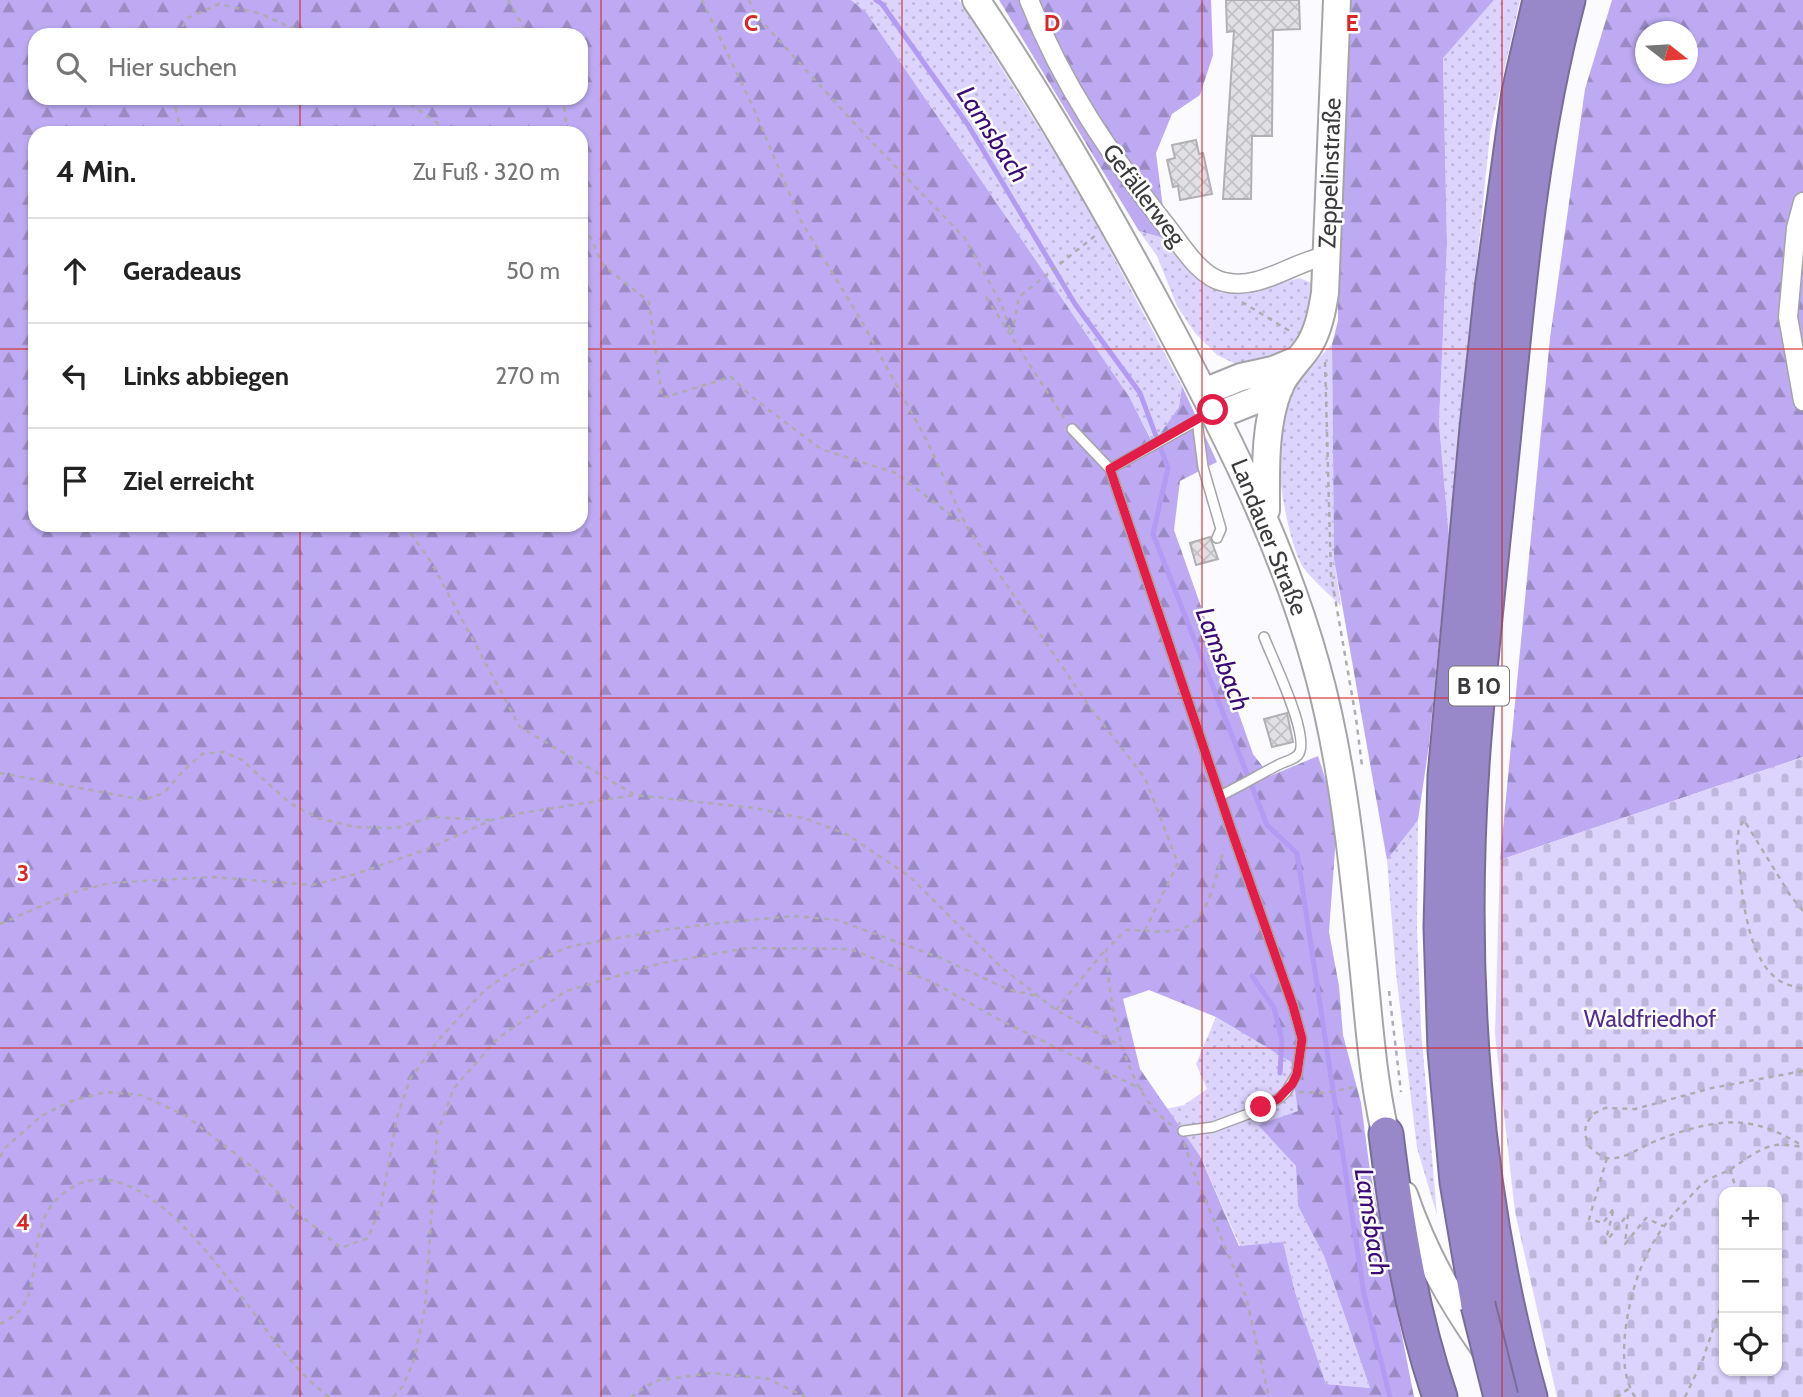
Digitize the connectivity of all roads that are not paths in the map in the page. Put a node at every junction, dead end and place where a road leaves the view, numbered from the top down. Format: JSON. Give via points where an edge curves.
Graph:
{"nodes":[{"id":1,"x":976,"y":0,"type":"edge"},
{"id":2,"x":1029,"y":0,"type":"edge"},
{"id":3,"x":1337,"y":0,"type":"edge"},
{"id":4,"x":1540,"y":0,"type":"edge"},
{"id":5,"x":1568,"y":0,"type":"edge"},
{"id":6,"x":1803,"y":202,"type":"edge"},
{"id":7,"x":1326,"y":257,"type":"junction"},
{"id":8,"x":1303,"y":352,"type":"junction"},
{"id":9,"x":1280,"y":387,"type":"junction"},
{"id":10,"x":1803,"y":401,"type":"edge"},
{"id":11,"x":1208,"y":410,"type":"junction"},
{"id":12,"x":1072,"y":429,"type":"road end"},
{"id":13,"x":1110,"y":469,"type":"junction"},
{"id":14,"x":1266,"y":522,"type":"junction"},
{"id":15,"x":1217,"y":538,"type":"dead end"},
{"id":16,"x":1264,"y":637,"type":"dead end"},
{"id":17,"x":1220,"y":796,"type":"junction"},
{"id":18,"x":1183,"y":1131,"type":"dead end"},
{"id":19,"x":1386,"y":1134,"type":"junction"},
{"id":20,"x":1518,"y":1391,"type":"edge"},
{"id":21,"x":1440,"y":1397,"type":"edge"}],
"edges":[{"from":1,"to":11,"type":"main road","name":"Landauer Straße","via":[[1112,222]]},
{"from":2,"to":7,"type":"street","name":"Gefällerweg","via":[[1047,45],[1105,144],[1196,263],[1212,277],[1234,284],[1253,282]]},
{"from":3,"to":7,"type":"main road","name":"Zeppelinstraße"},
{"from":4,"to":20,"type":"highway","number":"B 10","bridge":true,"via":[[1519,92],[1492,289],[1444,776],[1441,927],[1445,1050],[1457,1182],[1478,1305]]},
{"from":5,"to":20,"type":"highway","number":"B 10","via":[[1547,91],[1528,214],[1472,767],[1468,923],[1477,1120]]},
{"from":6,"to":10,"type":"street","via":[[1796,228],[1788,317]]},
{"from":7,"to":8,"type":"main road","name":"Zeppelinstraße","via":[[1321,319]]},
{"from":8,"to":9,"type":"main road","name":"Zeppelinstraße"},
{"from":8,"to":11,"type":"main road","via":[[1273,370],[1241,377]]},
{"from":9,"to":11,"type":"main road","via":[[1264,397]]},
{"from":9,"to":14,"type":"main road","via":[[1269,424]]},
{"from":11,"to":13,"type":"lane"},
{"from":11,"to":14,"type":"main road","name":"Landauer Straße"},
{"from":11,"to":15,"type":"lane","via":[[1203,467],[1221,529]]},
{"from":12,"to":13,"type":"lane"},
{"from":13,"to":17,"type":"lane"},
{"from":14,"to":19,"type":"main road","name":"Landauer Straße","via":[[1303,619],[1328,714],[1352,862]]},
{"from":16,"to":17,"type":"lane","via":[[1300,728],[1300,753]]},
{"from":17,"to":18,"type":"lane","via":[[1302,1039],[1297,1074],[1278,1099],[1213,1127]]},
{"from":19,"to":20,"type":"main road","name":"Landauer Straße","via":[[1399,1181],[1444,1289]]},
{"from":19,"to":21,"type":"highway","via":[[1396,1222]]}]}
